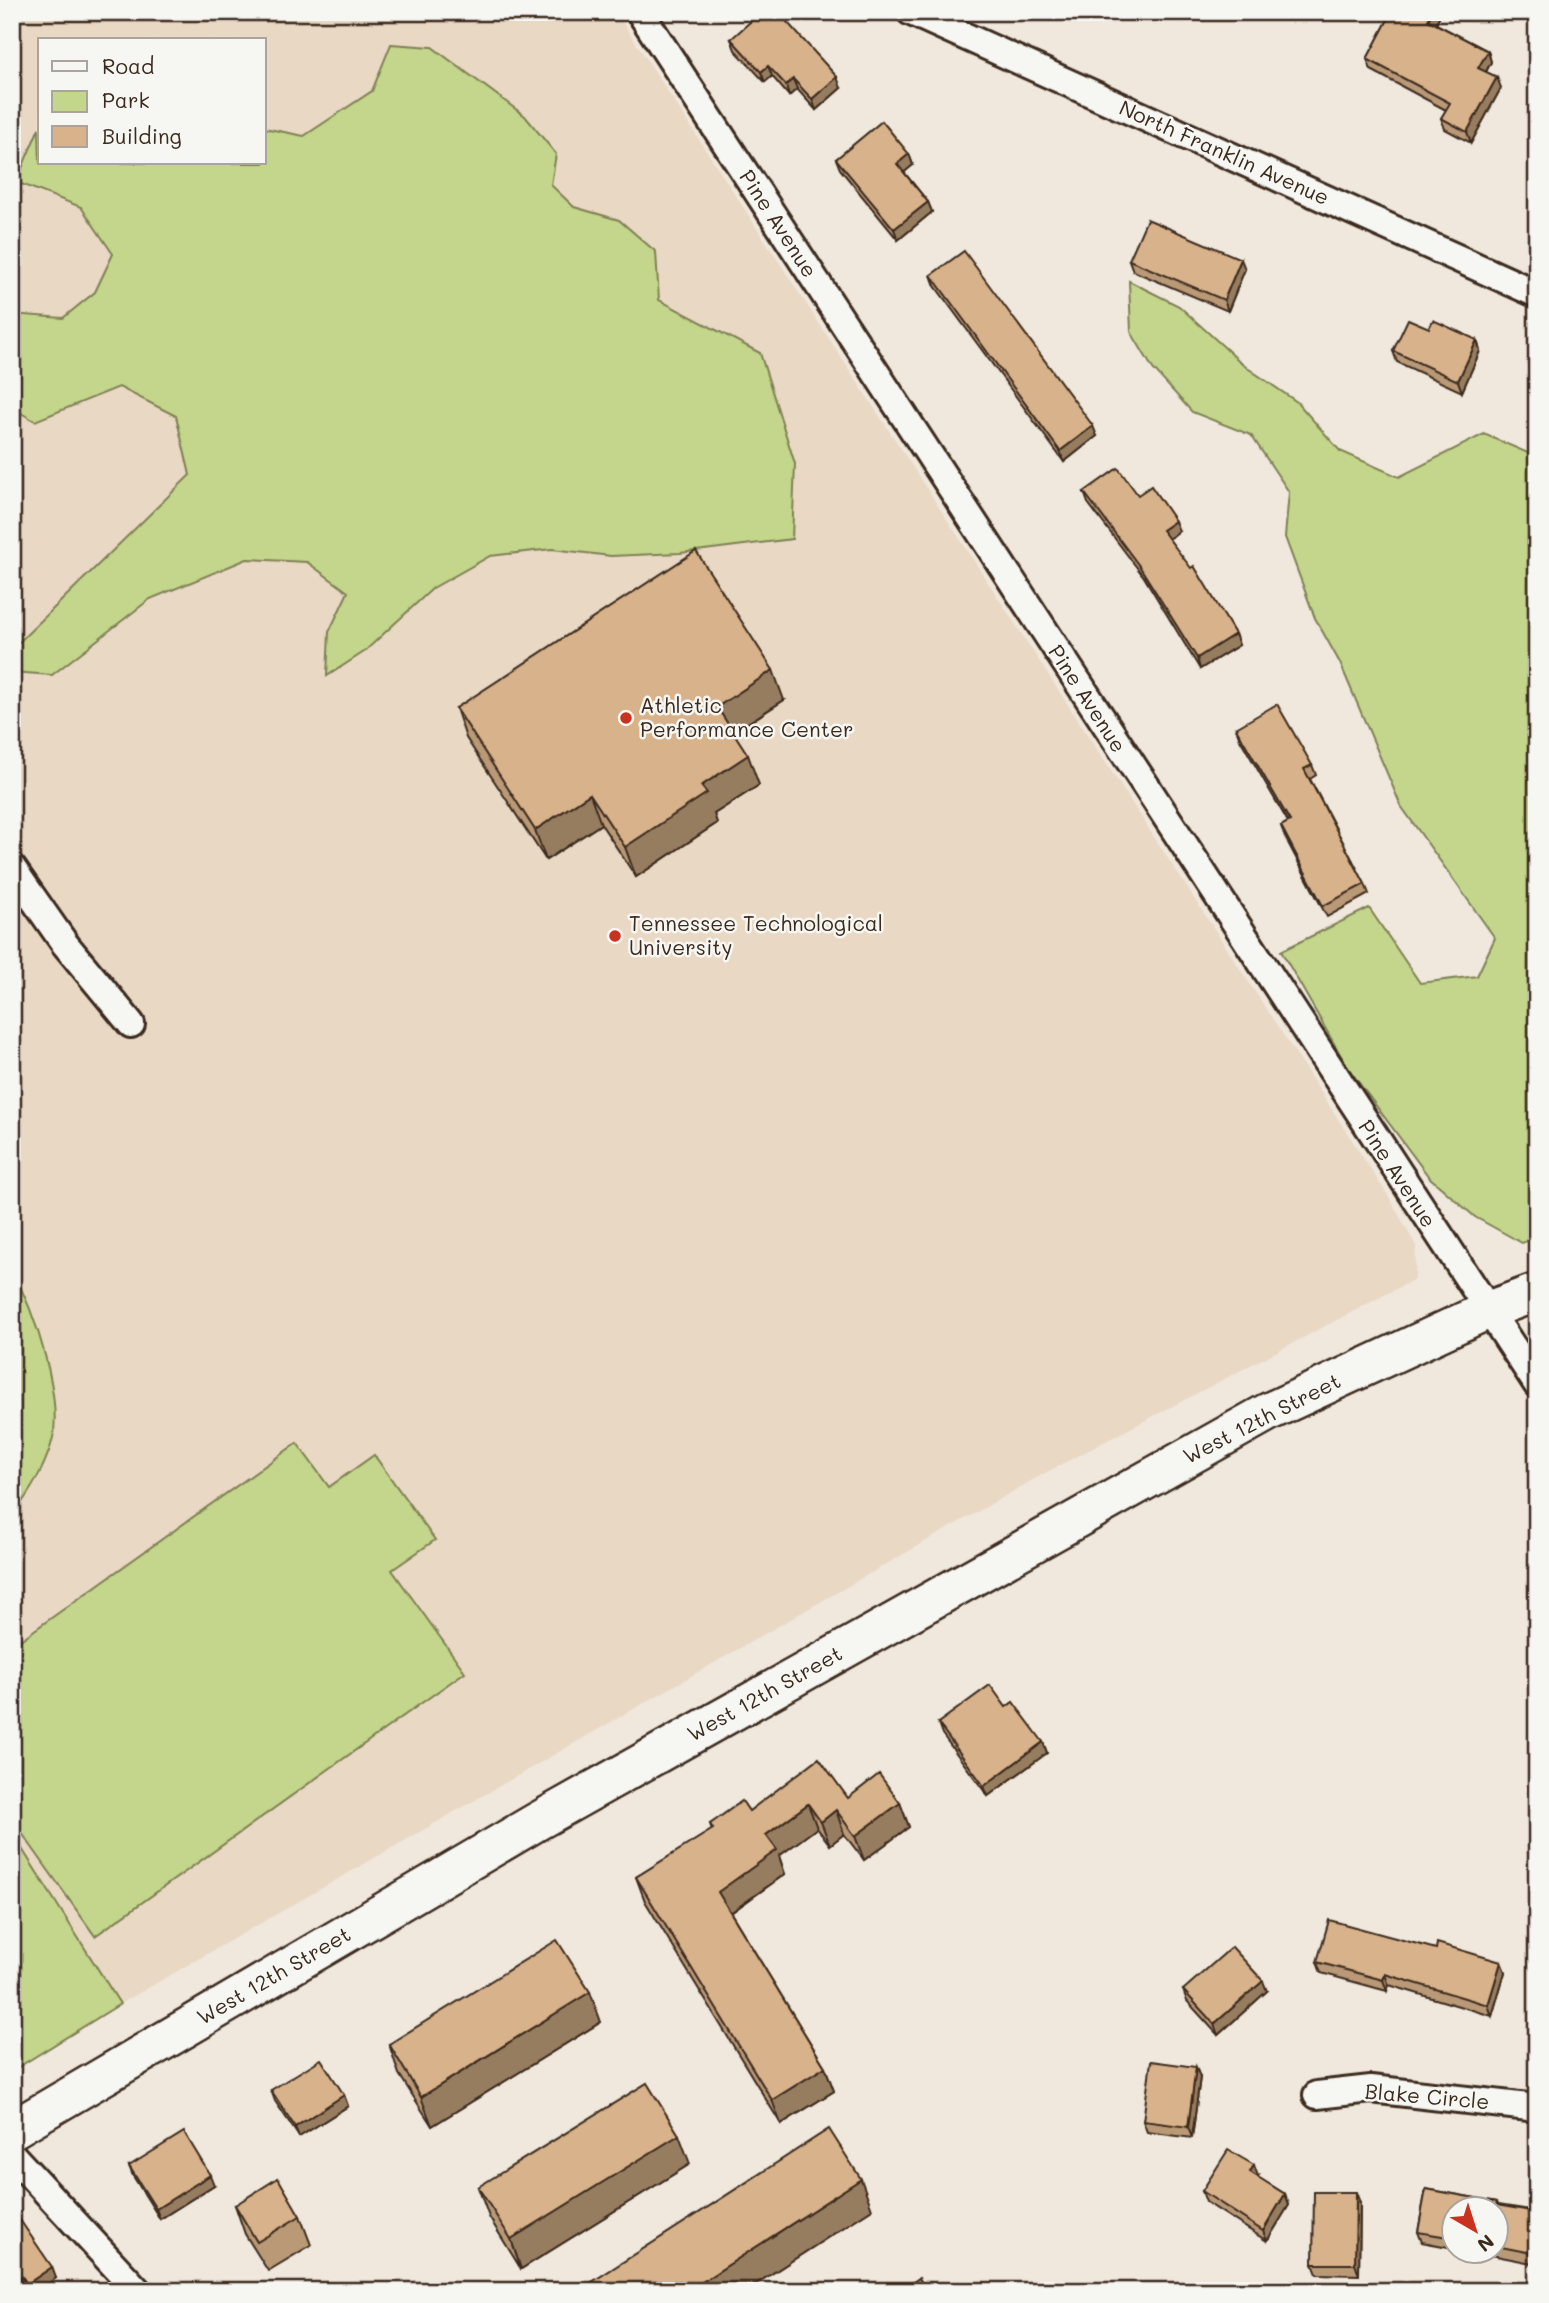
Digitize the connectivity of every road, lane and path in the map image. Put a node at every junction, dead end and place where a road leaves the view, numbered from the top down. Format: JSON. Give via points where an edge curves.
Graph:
{"nodes":[{"id":1,"x":640,"y":12,"type":"edge"},
{"id":2,"x":911,"y":12,"type":"edge"},
{"id":3,"x":1537,"y":294,"type":"edge"},
{"id":4,"x":12,"y":868,"type":"edge"},
{"id":5,"x":131,"y":1024,"type":"dead end"},
{"id":6,"x":1537,"y":1292,"type":"edge"},
{"id":7,"x":1486,"y":1311,"type":"junction"},
{"id":8,"x":1537,"y":1384,"type":"edge"},
{"id":9,"x":1317,"y":2095,"type":"dead end"},
{"id":10,"x":1537,"y":2108,"type":"edge"},
{"id":11,"x":12,"y":2130,"type":"edge"},
{"id":12,"x":12,"y":2155,"type":"edge"},
{"id":13,"x":138,"y":2291,"type":"edge"}],
"edges":[{"from":1,"to":7,"type":"street","name":"Pine Avenue"},
{"from":2,"to":3,"type":"street","name":"North Franklin Avenue"},
{"from":4,"to":5,"type":"street","via":[[65,944]]},
{"from":6,"to":7,"type":"main road","name":"West 12th Street"},
{"from":7,"to":8,"type":"street","name":"Pine Avenue"},
{"from":7,"to":11,"type":"main road","name":"West 12th Street","via":[[1268,1412],[538,1821]]},
{"from":9,"to":10,"type":"street","name":"Blake Circle","via":[[1371,2089]]},
{"from":12,"to":13,"type":"street"}]}
